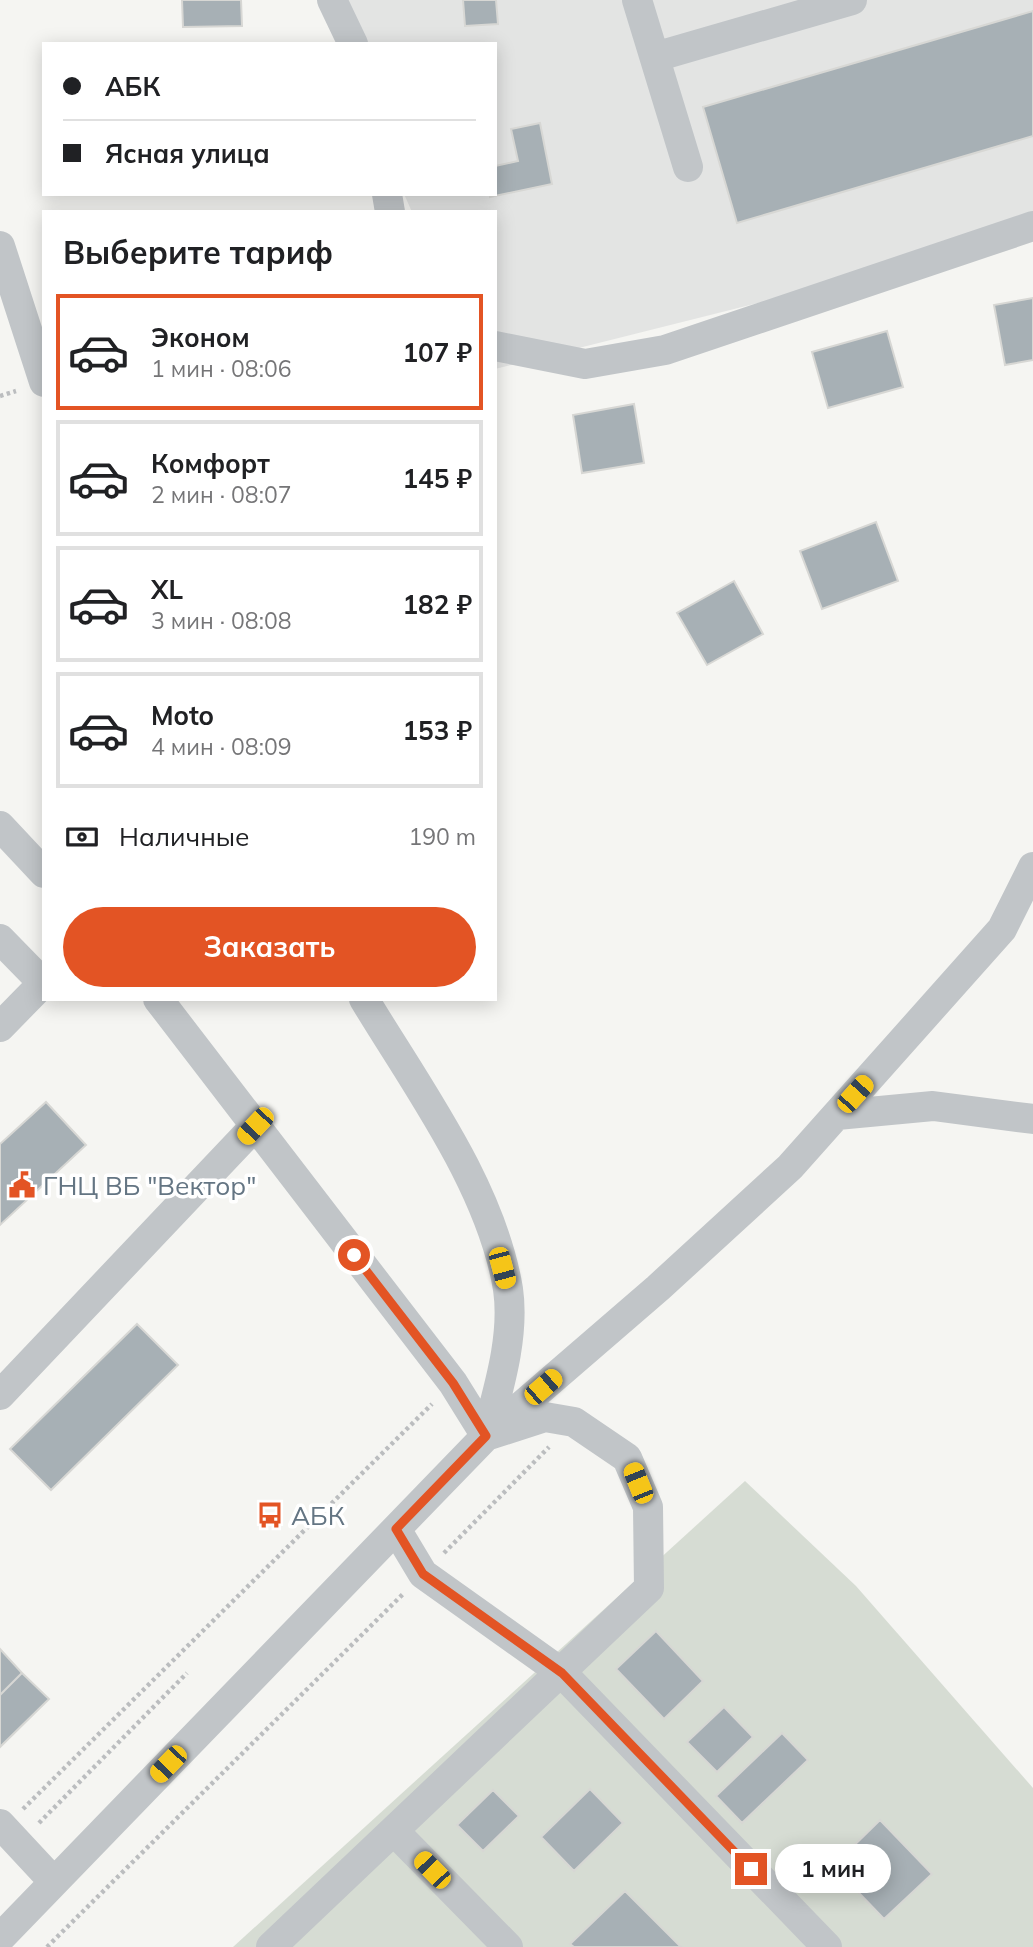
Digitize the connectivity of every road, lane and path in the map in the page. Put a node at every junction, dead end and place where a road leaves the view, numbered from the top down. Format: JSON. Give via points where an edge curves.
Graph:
{"nodes":[{"id":1,"x":332,"y":0,"type":"edge"},
{"id":2,"x":638,"y":0,"type":"edge"},
{"id":3,"x":852,"y":0,"type":"edge"},
{"id":4,"x":352,"y":42,"type":"edge"},
{"id":5,"x":655,"y":57,"type":"junction"},
{"id":6,"x":688,"y":167,"type":"dead end"},
{"id":7,"x":1033,"y":226,"type":"edge"},
{"id":8,"x":0,"y":246,"type":"edge"},
{"id":9,"x":497,"y":346,"type":"edge"},
{"id":10,"x":42,"y":376,"type":"edge"},
{"id":11,"x":0,"y":826,"type":"edge"},
{"id":12,"x":1033,"y":867,"type":"edge"},
{"id":13,"x":42,"y":871,"type":"edge"},
{"id":14,"x":0,"y":939,"type":"edge"},
{"id":15,"x":42,"y":982,"type":"edge"},
{"id":16,"x":42,"y":984,"type":"edge"},
{"id":17,"x":160,"y":1001,"type":"edge"},
{"id":18,"x":364,"y":1001,"type":"edge"},
{"id":19,"x":0,"y":1027,"type":"edge"},
{"id":20,"x":837,"y":1115,"type":"junction"},
{"id":21,"x":1033,"y":1119,"type":"edge"},
{"id":22,"x":255,"y":1126,"type":"junction"},
{"id":23,"x":453,"y":1383,"type":"junction"},
{"id":24,"x":0,"y":1395,"type":"edge"},
{"id":25,"x":574,"y":1422,"type":"junction"},
{"id":26,"x":486,"y":1436,"type":"junction"},
{"id":27,"x":396,"y":1529,"type":"junction"},
{"id":28,"x":423,"y":1574,"type":"junction"},
{"id":29,"x":187,"y":1673,"type":"dead end"},
{"id":30,"x":562,"y":1673,"type":"junction"},
{"id":31,"x":394,"y":1831,"type":"junction"},
{"id":32,"x":8,"y":1832,"type":"edge"},
{"id":33,"x":54,"y":1882,"type":"junction"},
{"id":34,"x":0,"y":1938,"type":"edge"},
{"id":35,"x":47,"y":1947,"type":"edge"},
{"id":36,"x":271,"y":1947,"type":"edge"},
{"id":37,"x":508,"y":1947,"type":"edge"},
{"id":38,"x":827,"y":1947,"type":"edge"}],
"edges":[{"from":1,"to":4,"type":"street"},
{"from":2,"to":5,"type":"street"},
{"from":3,"to":5,"type":"street"},
{"from":5,"to":6,"type":"street"},
{"from":7,"to":9,"type":"street","via":[[665,350],[585,364]]},
{"from":8,"to":10,"type":"street"},
{"from":11,"to":13,"type":"street"},
{"from":12,"to":20,"type":"street","via":[[1002,929]]},
{"from":14,"to":15,"type":"street"},
{"from":16,"to":19,"type":"street"},
{"from":17,"to":22,"type":"street"},
{"from":18,"to":26,"type":"street","via":[[443,1129],[489,1221],[508,1291],[506,1362]]},
{"from":20,"to":21,"type":"street","via":[[933,1106]]},
{"from":20,"to":26,"type":"street","via":[[790,1167],[658,1288]]},
{"from":22,"to":23,"type":"street"},
{"from":22,"to":24,"type":"street"},
{"from":23,"to":26,"type":"street"},
{"from":23,"to":32,"type":"path"},
{"from":25,"to":26,"type":"street","via":[[545,1417]]},
{"from":25,"to":28,"type":"path"},
{"from":25,"to":30,"type":"street","via":[[627,1458],[648,1507],[649,1588]]},
{"from":26,"to":27,"type":"street"},
{"from":27,"to":28,"type":"street"},
{"from":27,"to":33,"type":"street"},
{"from":28,"to":30,"type":"street"},
{"from":28,"to":35,"type":"path"},
{"from":29,"to":32,"type":"path"},
{"from":30,"to":31,"type":"street"},
{"from":30,"to":38,"type":"street"},
{"from":31,"to":36,"type":"street"},
{"from":31,"to":37,"type":"street"},
{"from":32,"to":33,"type":"street"},
{"from":33,"to":34,"type":"street"}]}
